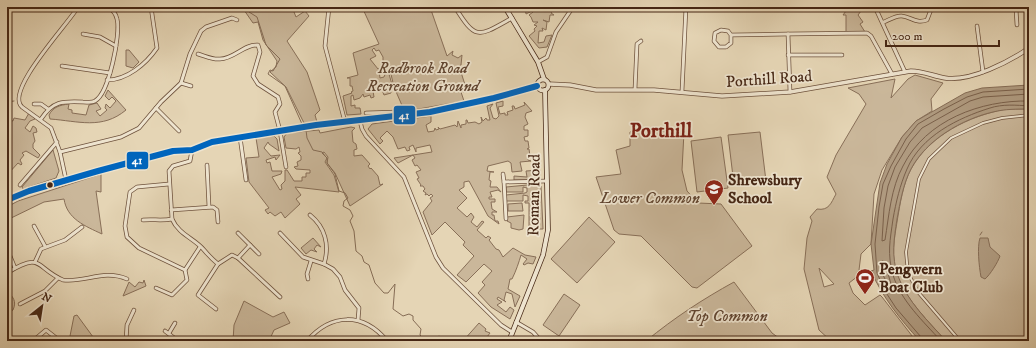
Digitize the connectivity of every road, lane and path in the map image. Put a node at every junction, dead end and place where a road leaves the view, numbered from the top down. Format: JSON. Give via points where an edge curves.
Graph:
{"nodes":[{"id":1,"x":78,"y":7,"type":"edge"},
{"id":2,"x":108,"y":7,"type":"edge"},
{"id":3,"x":151,"y":7,"type":"edge"},
{"id":4,"x":329,"y":7,"type":"edge"},
{"id":5,"x":462,"y":7,"type":"edge"},
{"id":6,"x":505,"y":7,"type":"edge"},
{"id":7,"x":573,"y":7,"type":"edge"},
{"id":8,"x":686,"y":7,"type":"edge"},
{"id":9,"x":875,"y":7,"type":"edge"},
{"id":10,"x":932,"y":7,"type":"edge"},
{"id":11,"x":456,"y":8,"type":"edge"},
{"id":12,"x":1017,"y":8,"type":"edge"},
{"id":13,"x":1003,"y":9,"type":"dead end"},
{"id":14,"x":512,"y":18,"type":"junction"},
{"id":15,"x":237,"y":20,"type":"dead end"},
{"id":16,"x":884,"y":22,"type":"junction"},
{"id":17,"x":1017,"y":25,"type":"dead end"},
{"id":18,"x":977,"y":26,"type":"dead end"},
{"id":19,"x":83,"y":34,"type":"dead end"},
{"id":20,"x":788,"y":34,"type":"junction"},
{"id":21,"x":731,"y":35,"type":"junction"},
{"id":22,"x":641,"y":41,"type":"dead end"},
{"id":23,"x":632,"y":42,"type":"dead end"},
{"id":24,"x":637,"y":44,"type":"junction"},
{"id":25,"x":116,"y":46,"type":"junction"},
{"id":26,"x":1029,"y":48,"type":"edge"},
{"id":27,"x":198,"y":54,"type":"dead end"},
{"id":28,"x":788,"y":55,"type":"junction"},
{"id":29,"x":842,"y":55,"type":"dead end"},
{"id":30,"x":538,"y":62,"type":"junction"},
{"id":31,"x":62,"y":66,"type":"dead end"},
{"id":32,"x":905,"y":72,"type":"junction"},
{"id":33,"x":983,"y":72,"type":"junction"},
{"id":34,"x":110,"y":73,"type":"junction"},
{"id":35,"x":892,"y":74,"type":"junction"},
{"id":36,"x":544,"y":79,"type":"junction"},
{"id":37,"x":108,"y":80,"type":"junction"},
{"id":38,"x":181,"y":83,"type":"junction"},
{"id":39,"x":549,"y":84,"type":"junction"},
{"id":40,"x":191,"y":86,"type":"dead end"},
{"id":41,"x":537,"y":86,"type":"junction"},
{"id":42,"x":635,"y":89,"type":"junction"},
{"id":43,"x":545,"y":90,"type":"junction"},
{"id":44,"x":682,"y":91,"type":"junction"},
{"id":45,"x":790,"y":92,"type":"junction"},
{"id":46,"x":34,"y":104,"type":"dead end"},
{"id":47,"x":48,"y":108,"type":"junction"},
{"id":48,"x":156,"y":108,"type":"junction"},
{"id":49,"x":366,"y":113,"type":"dead end"},
{"id":50,"x":402,"y":115,"type":"junction"},
{"id":51,"x":1029,"y":115,"type":"edge"},
{"id":52,"x":41,"y":119,"type":"junction"},
{"id":53,"x":360,"y":121,"type":"junction"},
{"id":54,"x":345,"y":122,"type":"junction"},
{"id":55,"x":179,"y":131,"type":"dead end"},
{"id":56,"x":280,"y":131,"type":"junction"},
{"id":57,"x":240,"y":137,"type":"junction"},
{"id":58,"x":57,"y":142,"type":"junction"},
{"id":59,"x":192,"y":150,"type":"junction"},
{"id":60,"x":60,"y":152,"type":"junction"},
{"id":61,"x":207,"y":164,"type":"dead end"},
{"id":62,"x":286,"y":168,"type":"dead end"},
{"id":63,"x":503,"y":174,"type":"dead end"},
{"id":64,"x":241,"y":177,"type":"dead end"},
{"id":65,"x":66,"y":180,"type":"junction"},
{"id":66,"x":547,"y":181,"type":"junction"},
{"id":67,"x":504,"y":182,"type":"junction"},
{"id":68,"x":169,"y":184,"type":"junction"},
{"id":69,"x":20,"y":185,"type":"dead end"},
{"id":70,"x":7,"y":200,"type":"edge"},
{"id":71,"x":209,"y":207,"type":"junction"},
{"id":72,"x":171,"y":210,"type":"junction"},
{"id":73,"x":310,"y":215,"type":"dead end"},
{"id":74,"x":172,"y":219,"type":"junction"},
{"id":75,"x":506,"y":219,"type":"dead end"},
{"id":76,"x":143,"y":220,"type":"dead end"},
{"id":77,"x":218,"y":222,"type":"dead end"},
{"id":78,"x":34,"y":226,"type":"dead end"},
{"id":79,"x":74,"y":226,"type":"dead end"},
{"id":80,"x":82,"y":227,"type":"dead end"},
{"id":81,"x":76,"y":232,"type":"junction"},
{"id":82,"x":238,"y":233,"type":"dead end"},
{"id":83,"x":280,"y":233,"type":"dead end"},
{"id":84,"x":250,"y":245,"type":"junction"},
{"id":85,"x":45,"y":246,"type":"junction"},
{"id":86,"x":200,"y":247,"type":"junction"},
{"id":87,"x":7,"y":249,"type":"edge"},
{"id":88,"x":259,"y":254,"type":"dead end"},
{"id":89,"x":238,"y":258,"type":"junction"},
{"id":90,"x":311,"y":261,"type":"junction"},
{"id":91,"x":35,"y":262,"type":"junction"},
{"id":92,"x":218,"y":264,"type":"junction"},
{"id":93,"x":324,"y":264,"type":"junction"},
{"id":94,"x":15,"y":268,"type":"junction"},
{"id":95,"x":185,"y":270,"type":"junction"},
{"id":96,"x":7,"y":273,"type":"edge"},
{"id":97,"x":58,"y":278,"type":"junction"},
{"id":98,"x":127,"y":279,"type":"dead end"},
{"id":99,"x":308,"y":279,"type":"dead end"},
{"id":100,"x":156,"y":288,"type":"dead end"},
{"id":101,"x":280,"y":297,"type":"dead end"},
{"id":102,"x":20,"y":304,"type":"dead end"},
{"id":103,"x":216,"y":309,"type":"dead end"},
{"id":104,"x":134,"y":310,"type":"dead end"},
{"id":105,"x":131,"y":315,"type":"junction"},
{"id":106,"x":136,"y":317,"type":"dead end"},
{"id":107,"x":358,"y":320,"type":"junction"},
{"id":108,"x":515,"y":322,"type":"junction"},
{"id":109,"x":175,"y":323,"type":"dead end"},
{"id":110,"x":46,"y":326,"type":"dead end"},
{"id":111,"x":46,"y":330,"type":"junction"},
{"id":112,"x":512,"y":332,"type":"junction"},
{"id":113,"x":33,"y":341,"type":"edge"},
{"id":114,"x":62,"y":341,"type":"edge"},
{"id":115,"x":126,"y":341,"type":"edge"},
{"id":116,"x":178,"y":341,"type":"edge"},
{"id":117,"x":307,"y":341,"type":"edge"},
{"id":118,"x":387,"y":341,"type":"edge"},
{"id":119,"x":509,"y":341,"type":"edge"},
{"id":120,"x":541,"y":341,"type":"edge"},
{"id":121,"x":960,"y":341,"type":"edge"}],
"edges":[{"from":1,"to":52,"type":"street","via":[[48,44],[18,96],[19,104]]},
{"from":2,"to":25,"type":"street","via":[[117,18]]},
{"from":3,"to":37,"type":"street","via":[[157,48],[125,77]]},
{"from":4,"to":54,"type":"street","via":[[325,46]]},
{"from":5,"to":11,"type":"street"},
{"from":6,"to":14,"type":"main road"},
{"from":7,"to":30,"type":"street","via":[[556,32],[546,57]]},
{"from":8,"to":44,"type":"street"},
{"from":9,"to":16,"type":"street"},
{"from":10,"to":16,"type":"street","via":[[927,20],[922,22],[902,16]]},
{"from":11,"to":14,"type":"street","via":[[468,28],[476,33]]},
{"from":12,"to":13,"type":"street"},
{"from":12,"to":17,"type":"street"},
{"from":14,"to":30,"type":"main road"},
{"from":15,"to":38,"type":"street","via":[[232,16],[201,31],[190,54]]},
{"from":16,"to":32,"type":"street"},
{"from":18,"to":33,"type":"street"},
{"from":19,"to":25,"type":"street","via":[[100,37]]},
{"from":20,"to":21,"type":"street"},
{"from":20,"to":28,"type":"street"},
{"from":20,"to":35,"type":"street","via":[[867,33]]},
{"from":21,"to":21,"type":"street","via":[[731,43],[726,47],[719,47],[714,41],[715,33],[721,30],[728,31]]},
{"from":22,"to":24,"type":"street"},
{"from":23,"to":24,"type":"street"},
{"from":24,"to":42,"type":"street"},
{"from":25,"to":34,"type":"street"},
{"from":26,"to":33,"type":"street","name":"Porthill Road"},
{"from":27,"to":56,"type":"street","via":[[220,59],[258,45],[260,52],[253,76],[258,84],[278,96],[280,104],[275,112]]},
{"from":28,"to":29,"type":"street"},
{"from":28,"to":45,"type":"street"},
{"from":30,"to":36,"type":"main road"},
{"from":31,"to":34,"type":"street"},
{"from":32,"to":33,"type":"street","name":"Porthill Road","via":[[921,71],[949,78]]},
{"from":32,"to":35,"type":"street","name":"Porthill Road"},
{"from":34,"to":37,"type":"street"},
{"from":35,"to":45,"type":"street","name":"Porthill Road"},
{"from":36,"to":39,"type":"main road"},
{"from":36,"to":41,"type":"main road","via":[[539,81]]},
{"from":37,"to":47,"type":"street","via":[[101,96],[94,101],[61,102]]},
{"from":38,"to":40,"type":"street"},
{"from":38,"to":48,"type":"street"},
{"from":39,"to":42,"type":"street","name":"Porthill Road","via":[[596,90]]},
{"from":39,"to":43,"type":"main road"},
{"from":41,"to":43,"type":"main road"},
{"from":41,"to":50,"type":"main road","via":[[465,105]]},
{"from":42,"to":44,"type":"street","name":"Porthill Road"},
{"from":43,"to":66,"type":"main road","name":"Roman Road"},
{"from":44,"to":45,"type":"street","name":"Porthill Road","via":[[722,96]]},
{"from":46,"to":47,"type":"street"},
{"from":47,"to":52,"type":"street"},
{"from":48,"to":55,"type":"street"},
{"from":48,"to":60,"type":"street","via":[[145,123],[133,133]]},
{"from":49,"to":50,"type":"street","via":[[390,111]]},
{"from":50,"to":53,"type":"main road"},
{"from":51,"to":121,"type":"street","via":[[983,123],[951,138],[929,159],[919,179],[906,252],[908,273],[918,292]]},
{"from":52,"to":58,"type":"street","via":[[52,128]]},
{"from":53,"to":54,"type":"main road"},
{"from":53,"to":112,"type":"street","via":[[366,136],[404,177],[436,257],[443,268],[501,325]]},
{"from":54,"to":56,"type":"main road"},
{"from":56,"to":57,"type":"main road"},
{"from":56,"to":62,"type":"street"},
{"from":57,"to":59,"type":"main road","via":[[212,142]]},
{"from":57,"to":64,"type":"street","via":[[246,178]]},
{"from":58,"to":60,"type":"street"},
{"from":58,"to":69,"type":"street"},
{"from":59,"to":65,"type":"main road","via":[[173,151]]},
{"from":59,"to":68,"type":"street","via":[[190,161],[170,168]]},
{"from":60,"to":65,"type":"street"},
{"from":61,"to":71,"type":"street"},
{"from":63,"to":67,"type":"street"},
{"from":65,"to":70,"type":"main road"},
{"from":66,"to":67,"type":"street"},
{"from":66,"to":108,"type":"main road","name":"Roman Road","via":[[548,230],[544,251]]},
{"from":67,"to":75,"type":"street"},
{"from":68,"to":72,"type":"street"},
{"from":68,"to":95,"type":"street","via":[[133,189],[129,196],[125,231],[135,246]]},
{"from":71,"to":72,"type":"street"},
{"from":71,"to":77,"type":"street","via":[[216,208]]},
{"from":72,"to":74,"type":"street"},
{"from":73,"to":93,"type":"street","via":[[321,225],[327,243],[328,254]]},
{"from":74,"to":76,"type":"street"},
{"from":74,"to":86,"type":"street","via":[[182,234]]},
{"from":78,"to":85,"type":"street"},
{"from":79,"to":81,"type":"street"},
{"from":80,"to":81,"type":"street"},
{"from":81,"to":85,"type":"street","via":[[65,240]]},
{"from":82,"to":84,"type":"street"},
{"from":83,"to":90,"type":"street","via":[[298,253]]},
{"from":84,"to":88,"type":"street"},
{"from":84,"to":89,"type":"street"},
{"from":85,"to":91,"type":"street","via":[[38,252]]},
{"from":86,"to":92,"type":"street"},
{"from":86,"to":95,"type":"street"},
{"from":87,"to":94,"type":"street"},
{"from":89,"to":92,"type":"street","via":[[232,255]]},
{"from":89,"to":101,"type":"street"},
{"from":90,"to":93,"type":"street"},
{"from":90,"to":99,"type":"street","via":[[305,274]]},
{"from":91,"to":94,"type":"street"},
{"from":91,"to":97,"type":"street"},
{"from":92,"to":103,"type":"street","via":[[198,295]]},
{"from":93,"to":107,"type":"street","via":[[337,273],[345,290],[358,304]]},
{"from":94,"to":96,"type":"street"},
{"from":95,"to":100,"type":"street","via":[[187,280],[172,295]]},
{"from":97,"to":98,"type":"street","via":[[68,281],[110,275]]},
{"from":97,"to":102,"type":"street","via":[[45,291]]},
{"from":104,"to":105,"type":"street"},
{"from":105,"to":106,"type":"street"},
{"from":105,"to":115,"type":"street","via":[[125,329]]},
{"from":107,"to":117,"type":"street","via":[[330,323]]},
{"from":107,"to":118,"type":"street","via":[[373,327]]},
{"from":108,"to":112,"type":"main road","name":"Roman Road"},
{"from":108,"to":120,"type":"street","via":[[533,332]]},
{"from":109,"to":116,"type":"street","via":[[167,332]]},
{"from":110,"to":111,"type":"street"},
{"from":111,"to":113,"type":"street"},
{"from":111,"to":114,"type":"street"},
{"from":112,"to":119,"type":"main road","name":"Roman Road"}]}
